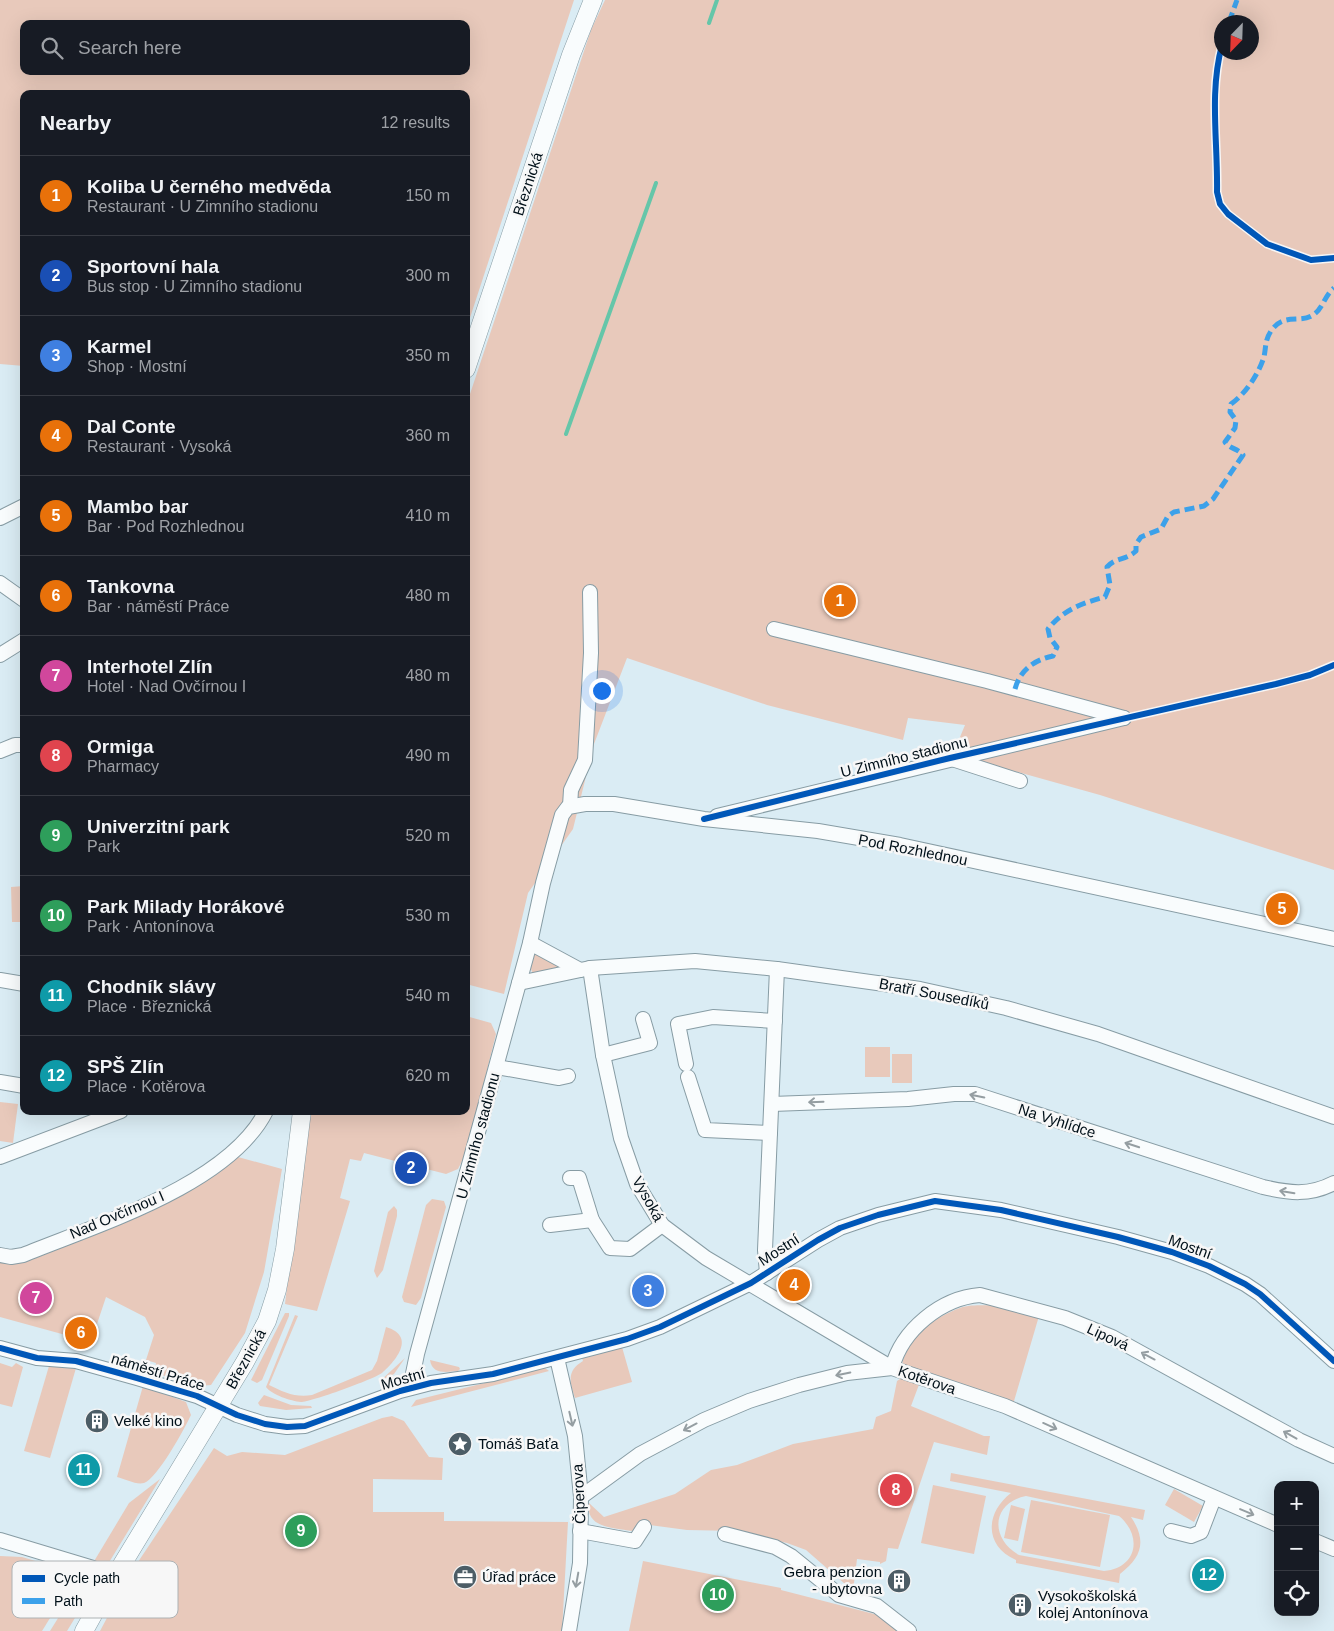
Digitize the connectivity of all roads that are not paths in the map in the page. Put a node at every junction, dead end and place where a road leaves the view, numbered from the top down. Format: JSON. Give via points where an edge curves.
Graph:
{"nodes":[{"id":1,"x":593,"y":0,"type":"edge"},
{"id":2,"x":470,"y":357,"type":"edge"},
{"id":3,"x":20,"y":508,"type":"edge"},
{"id":4,"x":0,"y":518,"type":"edge"},
{"id":5,"x":0,"y":583,"type":"edge"},
{"id":6,"x":590,"y":592,"type":"dead end"},
{"id":7,"x":20,"y":597,"type":"edge"},
{"id":8,"x":774,"y":629,"type":"dead end"},
{"id":9,"x":20,"y":642,"type":"edge"},
{"id":10,"x":0,"y":655,"type":"edge"},
{"id":11,"x":20,"y":745,"type":"edge"},
{"id":12,"x":0,"y":751,"type":"edge"},
{"id":13,"x":950,"y":758,"type":"junction"},
{"id":14,"x":1020,"y":781,"type":"dead end"},
{"id":15,"x":570,"y":806,"type":"junction"},
{"id":16,"x":704,"y":819,"type":"junction"},
{"id":17,"x":1334,"y":939,"type":"edge"},
{"id":18,"x":530,"y":943,"type":"junction"},
{"id":19,"x":585,"y":969,"type":"junction"},
{"id":20,"x":777,"y":969,"type":"junction"},
{"id":21,"x":0,"y":980,"type":"edge"},
{"id":22,"x":20,"y":983,"type":"edge"},
{"id":23,"x":519,"y":983,"type":"junction"},
{"id":24,"x":643,"y":1019,"type":"dead end"},
{"id":25,"x":775,"y":1021,"type":"junction"},
{"id":26,"x":603,"y":1055,"type":"junction"},
{"id":27,"x":496,"y":1067,"type":"junction"},
{"id":28,"x":568,"y":1076,"type":"dead end"},
{"id":29,"x":0,"y":1082,"type":"edge"},
{"id":30,"x":20,"y":1085,"type":"edge"},
{"id":31,"x":772,"y":1104,"type":"junction"},
{"id":32,"x":107,"y":1115,"type":"edge"},
{"id":33,"x":264,"y":1115,"type":"edge"},
{"id":34,"x":302,"y":1115,"type":"edge"},
{"id":35,"x":1334,"y":1117,"type":"edge"},
{"id":36,"x":770,"y":1133,"type":"junction"},
{"id":37,"x":0,"y":1157,"type":"edge"},
{"id":38,"x":570,"y":1178,"type":"dead end"},
{"id":39,"x":1334,"y":1183,"type":"edge"},
{"id":40,"x":592,"y":1220,"type":"junction"},
{"id":41,"x":550,"y":1226,"type":"dead end"},
{"id":42,"x":662,"y":1226,"type":"junction"},
{"id":43,"x":0,"y":1255,"type":"edge"},
{"id":44,"x":767,"y":1273,"type":"junction"},
{"id":45,"x":751,"y":1283,"type":"junction"},
{"id":46,"x":0,"y":1348,"type":"edge"},
{"id":47,"x":557,"y":1358,"type":"junction"},
{"id":48,"x":1334,"y":1361,"type":"edge"},
{"id":49,"x":892,"y":1368,"type":"junction"},
{"id":50,"x":410,"y":1388,"type":"junction"},
{"id":51,"x":219,"y":1407,"type":"junction"},
{"id":52,"x":1334,"y":1456,"type":"edge"},
{"id":53,"x":581,"y":1497,"type":"junction"},
{"id":54,"x":1214,"y":1498,"type":"junction"},
{"id":55,"x":1274,"y":1523,"type":"edge"},
{"id":56,"x":644,"y":1527,"type":"dead end"},
{"id":57,"x":580,"y":1531,"type":"junction"},
{"id":58,"x":1171,"y":1531,"type":"dead end"},
{"id":59,"x":725,"y":1534,"type":"dead end"},
{"id":60,"x":0,"y":1540,"type":"edge"},
{"id":61,"x":1319,"y":1543,"type":"edge"},
{"id":62,"x":1334,"y":1549,"type":"edge"},
{"id":63,"x":70,"y":1561,"type":"edge"},
{"id":64,"x":124,"y":1561,"type":"edge"},
{"id":65,"x":91,"y":1618,"type":"edge"},
{"id":66,"x":84,"y":1631,"type":"edge"},
{"id":67,"x":569,"y":1631,"type":"edge"},
{"id":68,"x":909,"y":1631,"type":"edge"}],
"edges":[{"from":1,"to":2,"type":"main road","name":"Březnická","via":[[571,55]]},
{"from":3,"to":4,"type":"street"},
{"from":5,"to":7,"type":"street"},
{"from":6,"to":15,"type":"street","via":[[591,653],[585,760],[571,790]]},
{"from":8,"to":13,"type":"street","name":"U Zimního stadionu","via":[[987,681],[1118,720]]},
{"from":9,"to":10,"type":"street"},
{"from":11,"to":12,"type":"street"},
{"from":13,"to":14,"type":"street"},
{"from":13,"to":16,"type":"street","name":"U Zimního stadionu"},
{"from":15,"to":16,"type":"street","name":"Pod Rozhlednou","via":[[614,804]]},
{"from":15,"to":18,"type":"street","name":"U Zimního stadionu","via":[[562,815]]},
{"from":16,"to":17,"type":"street","name":"Pod Rozhlednou","via":[[818,831],[900,846]]},
{"from":18,"to":19,"type":"street"},
{"from":18,"to":23,"type":"street","name":"U Zimního stadionu"},
{"from":19,"to":20,"type":"street","name":"Bratří Sousedíků","via":[[695,961]]},
{"from":19,"to":23,"type":"street","name":"Bratří Sousedíků"},
{"from":19,"to":26,"type":"street","name":"Vysoká"},
{"from":20,"to":25,"type":"street"},
{"from":20,"to":35,"type":"street","name":"Bratří Sousedíků","via":[[920,990],[1052,1020]]},
{"from":21,"to":22,"type":"street"},
{"from":23,"to":27,"type":"street","name":"U Zimního stadionu"},
{"from":24,"to":26,"type":"street","via":[[650,1043]]},
{"from":25,"to":31,"type":"street"},
{"from":25,"to":36,"type":"street","via":[[713,1018],[678,1024],[687,1071],[705,1130]]},
{"from":26,"to":42,"type":"street","name":"Vysoká","via":[[621,1138],[637,1184]]},
{"from":27,"to":28,"type":"street","via":[[559,1078]]},
{"from":27,"to":50,"type":"street","name":"U Zimního stadionu"},
{"from":29,"to":30,"type":"street"},
{"from":31,"to":36,"type":"street"},
{"from":39,"to":31,"type":"street","name":"Na Vyhlídce","one_way":true,"via":[[1312,1192],[1294,1194],[1262,1187],[975,1094]]},
{"from":32,"to":37,"type":"street"},
{"from":33,"to":43,"type":"street","name":"Nad Ovčírnou I","via":[[256,1130],[237,1148],[164,1197],[23,1255]]},
{"from":34,"to":51,"type":"main road","name":"Březnická","via":[[287,1238],[277,1290],[260,1335]]},
{"from":36,"to":44,"type":"street"},
{"from":38,"to":40,"type":"street","via":[[579,1178]]},
{"from":40,"to":41,"type":"street"},
{"from":40,"to":42,"type":"street","via":[[610,1248],[630,1249]]},
{"from":42,"to":45,"type":"street","name":"Vysoká","via":[[691,1248]]},
{"from":44,"to":45,"type":"street","name":"Mostní"},
{"from":44,"to":48,"type":"street","name":"Mostní","via":[[840,1228],[878,1215],[935,1201],[973,1205],[1118,1237],[1209,1266],[1260,1294]]},
{"from":45,"to":47,"type":"street","name":"Mostní","via":[[644,1333]]},
{"from":45,"to":49,"type":"street","name":"Vysoká"},
{"from":46,"to":51,"type":"street","name":"náměstí Práce","via":[[37,1358],[95,1366],[186,1393]]},
{"from":47,"to":50,"type":"street","name":"Mostní","via":[[493,1374]]},
{"from":47,"to":53,"type":"street","name":"Čiperova","one_way":true,"via":[[575,1436]]},
{"from":52,"to":49,"type":"street","name":"Lipová","one_way":true,"via":[[1112,1337],[1064,1318],[989,1297],[965,1296],[926,1317],[900,1347]]},
{"from":49,"to":53,"type":"street","name":"Kotěrova","one_way":true,"via":[[846,1373],[749,1401],[704,1420],[640,1454]]},
{"from":49,"to":54,"type":"street","name":"Kotěrova","one_way":true,"via":[[1005,1406]]},
{"from":50,"to":51,"type":"street","name":"Mostní","via":[[319,1422],[296,1427],[265,1424]]},
{"from":51,"to":64,"type":"main road","name":"Březnická"},
{"from":53,"to":57,"type":"street","name":"Čiperova"},
{"from":54,"to":55,"type":"street","name":"Kotěrova","one_way":true},
{"from":54,"to":58,"type":"street","via":[[1201,1532],[1191,1536]]},
{"from":56,"to":57,"type":"street","via":[[635,1541]]},
{"from":57,"to":67,"type":"street","name":"Čiperova","one_way":true,"via":[[580,1563]]},
{"from":59,"to":68,"type":"street","via":[[774,1547],[791,1556],[839,1595],[877,1606]]},
{"from":60,"to":63,"type":"street"},
{"from":61,"to":62,"type":"street"},
{"from":65,"to":66,"type":"main road","name":"Březnická"}]}
